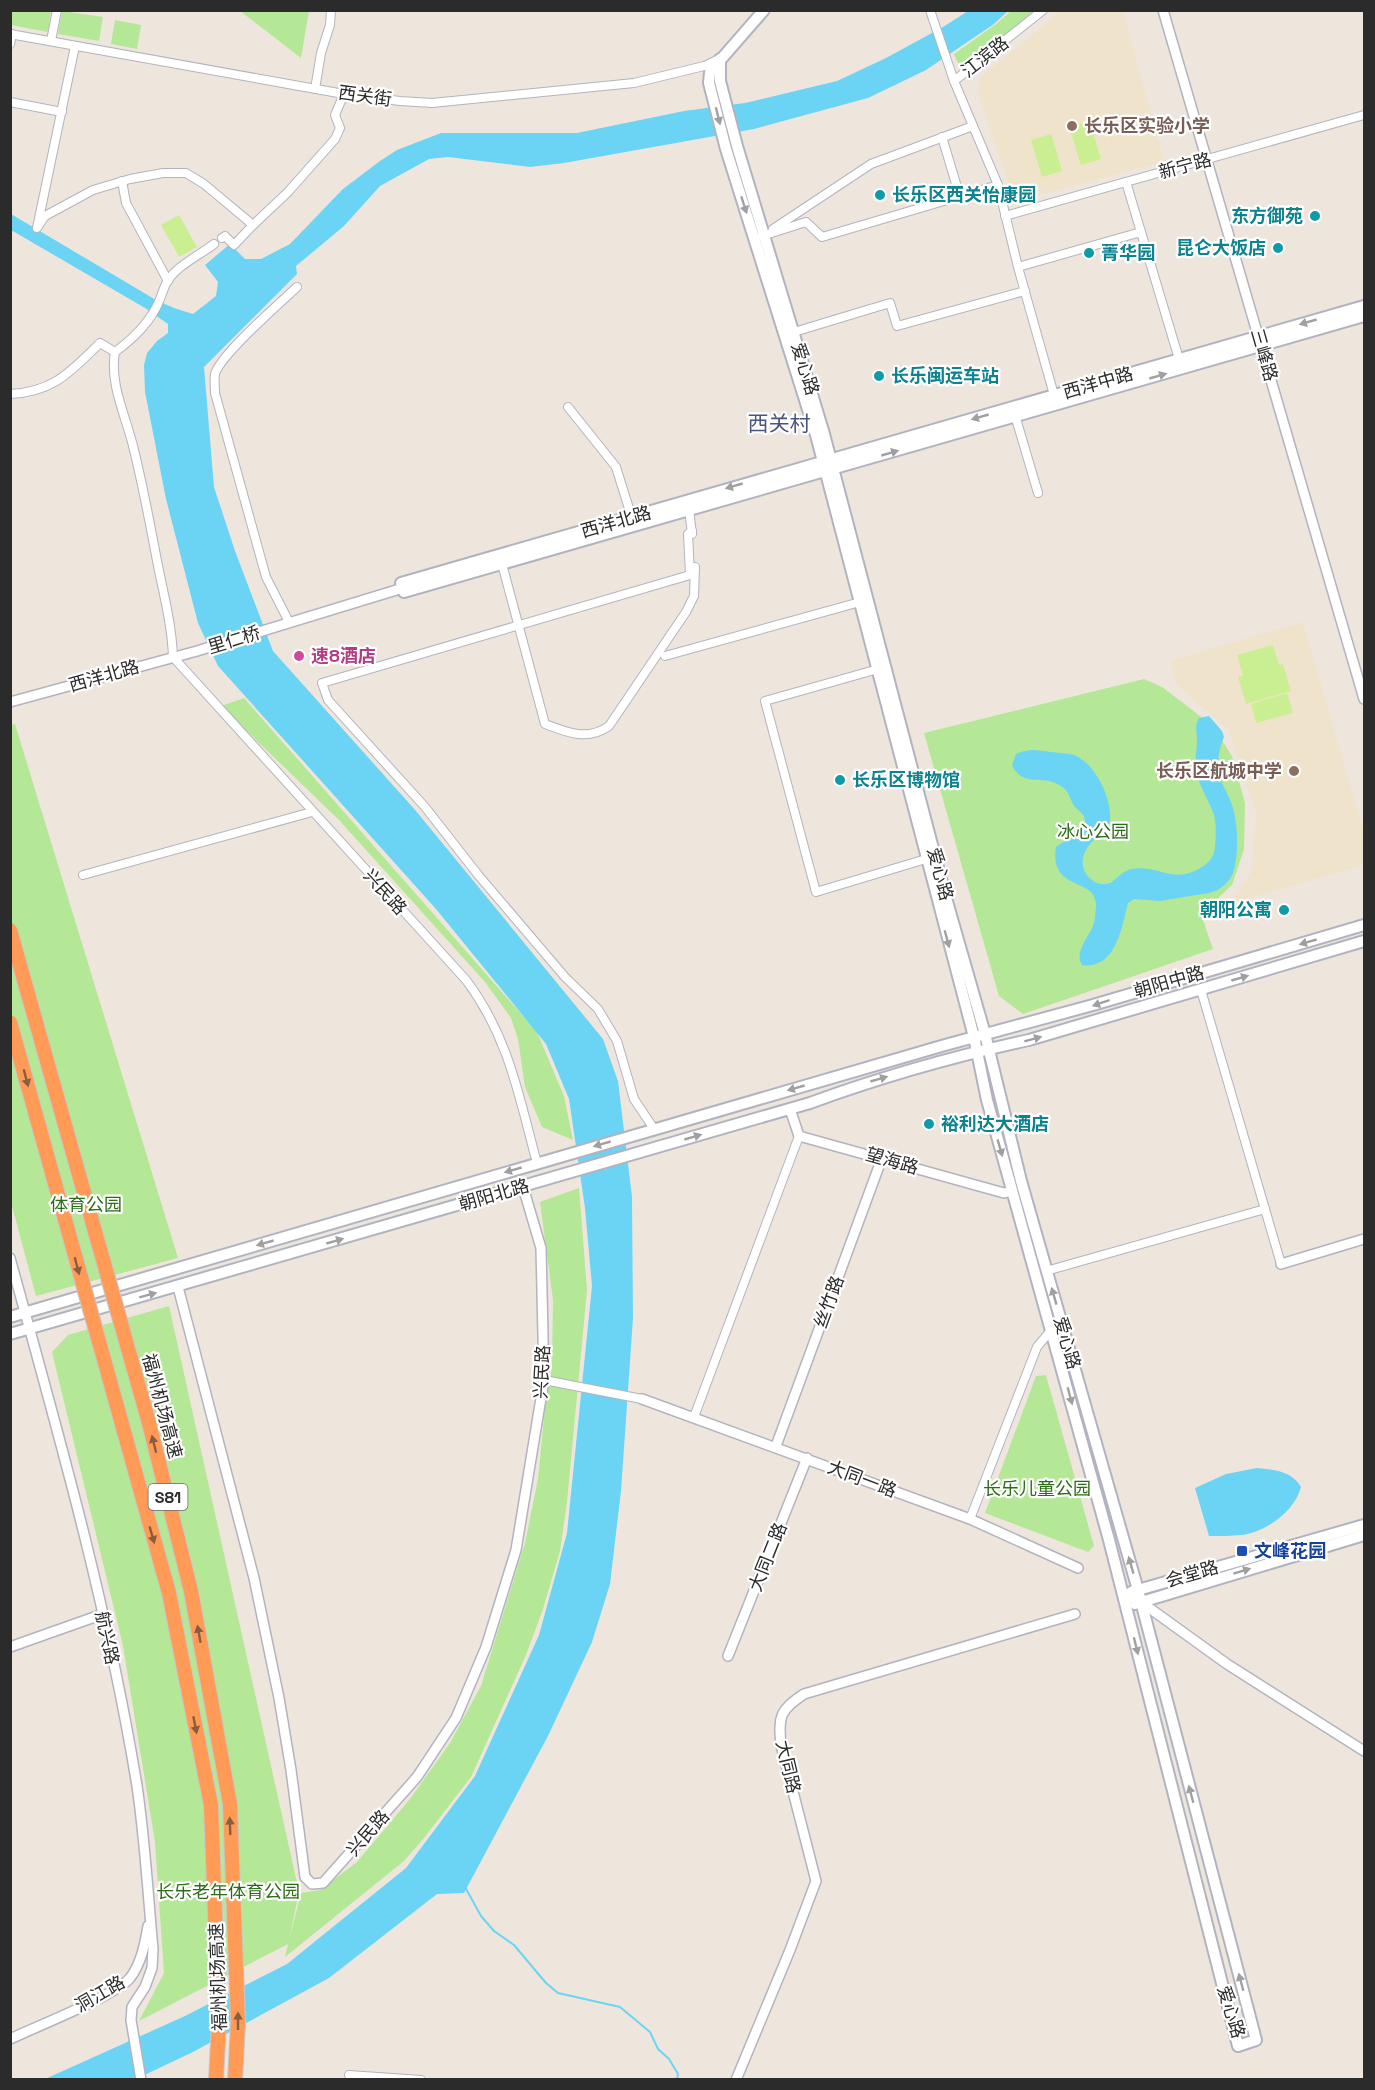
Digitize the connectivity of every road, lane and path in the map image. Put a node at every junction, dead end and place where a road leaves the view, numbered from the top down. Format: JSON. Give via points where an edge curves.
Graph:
{"nodes":[{"id":1,"x":57,"y":10,"type":"edge"},
{"id":2,"x":331,"y":10,"type":"edge"},
{"id":3,"x":930,"y":10,"type":"edge"},
{"id":4,"x":1043,"y":10,"type":"edge"},
{"id":5,"x":1163,"y":10,"type":"edge"},
{"id":6,"x":764,"y":11,"type":"edge"},
{"id":7,"x":11,"y":34,"type":"edge"},
{"id":8,"x":51,"y":41,"type":"junction"},
{"id":9,"x":10,"y":44,"type":"edge"},
{"id":10,"x":75,"y":46,"type":"junction"},
{"id":11,"x":720,"y":59,"type":"junction"},
{"id":12,"x":954,"y":81,"type":"junction"},
{"id":13,"x":315,"y":89,"type":"junction"},
{"id":14,"x":344,"y":94,"type":"junction"},
{"id":15,"x":10,"y":102,"type":"edge"},
{"id":16,"x":62,"y":112,"type":"junction"},
{"id":17,"x":1365,"y":115,"type":"edge"},
{"id":18,"x":973,"y":126,"type":"junction"},
{"id":19,"x":942,"y":137,"type":"junction"},
{"id":20,"x":1207,"y":160,"type":"junction"},
{"id":21,"x":122,"y":181,"type":"junction"},
{"id":22,"x":1126,"y":182,"type":"junction"},
{"id":23,"x":998,"y":185,"type":"junction"},
{"id":24,"x":960,"y":196,"type":"junction"},
{"id":25,"x":1005,"y":216,"type":"junction"},
{"id":26,"x":253,"y":225,"type":"junction"},
{"id":27,"x":1141,"y":232,"type":"junction"},
{"id":28,"x":760,"y":236,"type":"junction"},
{"id":29,"x":222,"y":238,"type":"dead end"},
{"id":30,"x":214,"y":244,"type":"dead end"},
{"id":31,"x":1018,"y":267,"type":"junction"},
{"id":32,"x":168,"y":281,"type":"junction"},
{"id":33,"x":297,"y":287,"type":"dead end"},
{"id":34,"x":1025,"y":291,"type":"junction"},
{"id":35,"x":1365,"y":306,"type":"edge"},
{"id":36,"x":1365,"y":316,"type":"edge"},
{"id":37,"x":794,"y":332,"type":"junction"},
{"id":38,"x":1260,"y":341,"type":"junction"},
{"id":39,"x":115,"y":352,"type":"junction"},
{"id":40,"x":1179,"y":359,"type":"junction"},
{"id":41,"x":10,"y":394,"type":"edge"},
{"id":42,"x":1054,"y":395,"type":"junction"},
{"id":43,"x":568,"y":407,"type":"dead end"},
{"id":44,"x":1014,"y":412,"type":"junction"},
{"id":45,"x":828,"y":464,"type":"junction"},
{"id":46,"x":1038,"y":493,"type":"dead end"},
{"id":47,"x":689,"y":509,"type":"junction"},
{"id":48,"x":632,"y":518,"type":"junction"},
{"id":49,"x":692,"y":531,"type":"junction"},
{"id":50,"x":502,"y":564,"type":"junction"},
{"id":51,"x":403,"y":588,"type":"junction"},
{"id":52,"x":860,"y":602,"type":"junction"},
{"id":53,"x":289,"y":622,"type":"junction"},
{"id":54,"x":518,"y":626,"type":"junction"},
{"id":55,"x":271,"y":629,"type":"joint"},
{"id":56,"x":197,"y":651,"type":"joint"},
{"id":57,"x":665,"y":656,"type":"dead end"},
{"id":58,"x":172,"y":657,"type":"junction"},
{"id":59,"x":878,"y":669,"type":"junction"},
{"id":60,"x":1365,"y":699,"type":"edge"},
{"id":61,"x":10,"y":702,"type":"edge"},
{"id":62,"x":312,"y":812,"type":"junction"},
{"id":63,"x":926,"y":859,"type":"junction"},
{"id":64,"x":83,"y":875,"type":"dead end"},
{"id":65,"x":1365,"y":925,"type":"edge"},
{"id":66,"x":10,"y":930,"type":"edge"},
{"id":67,"x":1365,"y":941,"type":"edge"},
{"id":68,"x":1159,"y":985,"type":"junction"},
{"id":69,"x":1201,"y":990,"type":"junction"},
{"id":70,"x":1163,"y":1001,"type":"junction"},
{"id":71,"x":10,"y":1022,"type":"edge"},
{"id":72,"x":985,"y":1034,"type":"junction"},
{"id":73,"x":974,"y":1037,"type":"junction"},
{"id":74,"x":989,"y":1049,"type":"junction"},
{"id":75,"x":976,"y":1052,"type":"junction"},
{"id":76,"x":790,"y":1109,"type":"junction"},
{"id":77,"x":654,"y":1129,"type":"junction"},
{"id":78,"x":799,"y":1136,"type":"junction"},
{"id":79,"x":882,"y":1158,"type":"junction"},
{"id":80,"x":537,"y":1163,"type":"junction"},
{"id":81,"x":523,"y":1187,"type":"junction"},
{"id":82,"x":1012,"y":1191,"type":"junction"},
{"id":83,"x":1265,"y":1209,"type":"junction"},
{"id":84,"x":1365,"y":1239,"type":"edge"},
{"id":85,"x":10,"y":1258,"type":"edge"},
{"id":86,"x":1281,"y":1264,"type":"joint"},
{"id":87,"x":1047,"y":1271,"type":"junction"},
{"id":88,"x":178,"y":1287,"type":"junction"},
{"id":89,"x":25,"y":1312,"type":"junction"},
{"id":90,"x":10,"y":1317,"type":"edge"},
{"id":91,"x":30,"y":1328,"type":"junction"},
{"id":92,"x":1052,"y":1329,"type":"junction"},
{"id":93,"x":10,"y":1334,"type":"edge"},
{"id":94,"x":544,"y":1380,"type":"junction"},
{"id":95,"x":642,"y":1399,"type":"joint"},
{"id":96,"x":694,"y":1417,"type":"junction"},
{"id":97,"x":776,"y":1446,"type":"junction"},
{"id":98,"x":807,"y":1458,"type":"junction"},
{"id":99,"x":970,"y":1519,"type":"junction"},
{"id":100,"x":1365,"y":1525,"type":"edge"},
{"id":101,"x":1365,"y":1535,"type":"edge"},
{"id":102,"x":1078,"y":1568,"type":"dead end"},
{"id":103,"x":1138,"y":1590,"type":"junction"},
{"id":104,"x":1123,"y":1594,"type":"junction"},
{"id":105,"x":1141,"y":1602,"type":"junction"},
{"id":106,"x":1126,"y":1607,"type":"junction"},
{"id":107,"x":103,"y":1614,"type":"junction"},
{"id":108,"x":1075,"y":1614,"type":"dead end"},
{"id":109,"x":10,"y":1647,"type":"edge"},
{"id":110,"x":728,"y":1656,"type":"dead end"},
{"id":111,"x":1365,"y":1751,"type":"edge"},
{"id":112,"x":149,"y":1915,"type":"junction"},
{"id":113,"x":10,"y":2039,"type":"edge"},
{"id":114,"x":349,"y":2075,"type":"dead end"},
{"id":115,"x":141,"y":2079,"type":"edge"},
{"id":116,"x":216,"y":2079,"type":"edge"},
{"id":117,"x":235,"y":2079,"type":"edge"},
{"id":118,"x":421,"y":2079,"type":"edge"},
{"id":119,"x":736,"y":2079,"type":"edge"}],
"edges":[{"from":1,"to":8,"type":"street"},
{"from":2,"to":13,"type":"street"},
{"from":3,"to":12,"type":"street"},
{"from":4,"to":12,"type":"street","name":"江滨路"},
{"from":5,"to":20,"type":"street","name":"三峰路"},
{"from":6,"to":11,"type":"main road"},
{"from":7,"to":8,"type":"street","name":"西关街"},
{"from":7,"to":9,"type":"street"},
{"from":8,"to":10,"type":"street","name":"西关街"},
{"from":10,"to":13,"type":"street","name":"西关街"},
{"from":10,"to":16,"type":"street"},
{"from":11,"to":14,"type":"street","name":"西关街","via":[[634,82],[432,103]]},
{"from":11,"to":28,"type":"main road","name":"爱心路","via":[[715,82]]},
{"from":12,"to":18,"type":"street"},
{"from":13,"to":14,"type":"street","name":"西关街"},
{"from":14,"to":26,"type":"street","via":[[335,115],[340,128],[335,139]]},
{"from":15,"to":16,"type":"street"},
{"from":16,"to":21,"type":"street","via":[[37,228],[45,216],[93,190]]},
{"from":17,"to":20,"type":"street","name":"新宁路"},
{"from":18,"to":19,"type":"street"},
{"from":18,"to":23,"type":"street"},
{"from":19,"to":24,"type":"street"},
{"from":19,"to":28,"type":"street","via":[[871,164]]},
{"from":20,"to":22,"type":"street","name":"新宁路"},
{"from":20,"to":38,"type":"street","name":"三峰路"},
{"from":21,"to":26,"type":"street","via":[[186,173]]},
{"from":21,"to":32,"type":"street","via":[[126,203]]},
{"from":22,"to":25,"type":"street","name":"新宁路"},
{"from":22,"to":27,"type":"street"},
{"from":23,"to":24,"type":"street"},
{"from":23,"to":25,"type":"street"},
{"from":24,"to":28,"type":"street","via":[[822,237],[806,222]]},
{"from":25,"to":31,"type":"street"},
{"from":26,"to":29,"type":"street","via":[[234,245],[225,236]]},
{"from":27,"to":31,"type":"street"},
{"from":27,"to":40,"type":"street"},
{"from":28,"to":37,"type":"main road","name":"爱心路"},
{"from":28,"to":45,"type":"main road","name":"爱心路"},
{"from":30,"to":32,"type":"street"},
{"from":31,"to":34,"type":"street"},
{"from":32,"to":39,"type":"street","via":[[149,318]]},
{"from":33,"to":53,"type":"street","via":[[241,340],[215,374],[215,393],[266,577]]},
{"from":34,"to":37,"type":"street","via":[[897,326],[890,303]]},
{"from":34,"to":42,"type":"street"},
{"from":35,"to":38,"type":"main road","name":"西洋中路","one_way":true},
{"from":36,"to":38,"type":"main road","name":"西洋中路"},
{"from":37,"to":45,"type":"main road","name":"爱心路"},
{"from":38,"to":40,"type":"main road","name":"西洋中路"},
{"from":44,"to":38,"type":"main road","name":"西洋中路","one_way":true},
{"from":38,"to":60,"type":"street","name":"三峰路"},
{"from":39,"to":41,"type":"street","via":[[100,343],[53,385]]},
{"from":39,"to":58,"type":"street","via":[[114,381],[134,448],[172,636]]},
{"from":40,"to":42,"type":"main road","name":"西洋中路"},
{"from":42,"to":44,"type":"main road","name":"西洋中路"},
{"from":43,"to":48,"type":"street","via":[[616,467]]},
{"from":44,"to":45,"type":"main road","name":"西洋中路"},
{"from":44,"to":46,"type":"street"},
{"from":45,"to":47,"type":"main road","name":"西洋北路"},
{"from":45,"to":48,"type":"main road","name":"西洋北路","one_way":true},
{"from":45,"to":52,"type":"main road","name":"爱心路"},
{"from":45,"to":72,"type":"main road","name":"爱心路"},
{"from":47,"to":49,"type":"street"},
{"from":47,"to":50,"type":"main road","name":"西洋北路"},
{"from":48,"to":51,"type":"main road","name":"西洋北路"},
{"from":49,"to":54,"type":"street","via":[[688,534],[690,575]]},
{"from":49,"to":54,"type":"street","via":[[694,596],[609,726],[600,733],[581,736],[545,724]]},
{"from":50,"to":51,"type":"main road","name":"西洋北路"},
{"from":50,"to":54,"type":"street"},
{"from":51,"to":53,"type":"street","name":"西洋北路"},
{"from":52,"to":57,"type":"street"},
{"from":52,"to":59,"type":"main road","name":"爱心路"},
{"from":53,"to":55,"type":"street","name":"西洋北路"},
{"from":54,"to":77,"type":"street","via":[[322,683],[328,700],[424,807],[565,977],[598,1009],[617,1041],[634,1099]]},
{"from":55,"to":56,"type":"street","name":"里仁桥"},
{"from":56,"to":58,"type":"street","name":"西洋北路"},
{"from":58,"to":61,"type":"street","name":"西洋北路"},
{"from":58,"to":62,"type":"street","name":"兴民路"},
{"from":59,"to":63,"type":"main road","name":"爱心路"},
{"from":59,"to":63,"type":"street","via":[[765,701],[816,892]]},
{"from":62,"to":64,"type":"street"},
{"from":62,"to":80,"type":"street","name":"兴民路","via":[[483,1003],[510,1063]]},
{"from":63,"to":73,"type":"main road","name":"爱心路","one_way":true},
{"from":65,"to":68,"type":"main road","name":"朝阳中路","one_way":true},
{"from":117,"to":66,"type":"highway","name":"福州机场高速","number":"S81","one_way":true,"bridge":true,"via":[[238,2023],[230,1804],[191,1591]]},
{"from":69,"to":67,"type":"main road","name":"朝阳中路","one_way":true},
{"from":68,"to":70,"type":"main road"},
{"from":68,"to":72,"type":"main road","name":"朝阳中路","one_way":true},
{"from":69,"to":70,"type":"main road","name":"朝阳中路"},
{"from":69,"to":83,"type":"street"},
{"from":74,"to":70,"type":"main road","name":"朝阳中路","one_way":true},
{"from":71,"to":116,"type":"highway","name":"福州机场高速","number":"S81","one_way":true,"bridge":true,"via":[[169,1593],[211,1805],[219,2023]]},
{"from":72,"to":73,"type":"main road","name":"朝阳中路"},
{"from":72,"to":74,"type":"main road","name":"爱心路"},
{"from":73,"to":75,"type":"main road","name":"爱心路"},
{"from":73,"to":77,"type":"main road","name":"朝阳北路","one_way":true},
{"from":74,"to":75,"type":"main road","name":"朝阳中路"},
{"from":74,"to":87,"type":"main road","name":"爱心路"},
{"from":76,"to":75,"type":"main road","name":"朝阳北路","one_way":true},
{"from":75,"to":82,"type":"main road","name":"爱心路","one_way":true},
{"from":76,"to":78,"type":"street"},
{"from":81,"to":76,"type":"main road","name":"朝阳北路","one_way":true},
{"from":77,"to":80,"type":"main road","name":"朝阳北路","one_way":true},
{"from":78,"to":79,"type":"street","name":"望海路"},
{"from":78,"to":96,"type":"street"},
{"from":79,"to":82,"type":"street","name":"望海路","via":[[1004,1193]]},
{"from":79,"to":97,"type":"street","name":"丝竹路"},
{"from":80,"to":89,"type":"main road","name":"朝阳北路","one_way":true},
{"from":88,"to":81,"type":"main road","name":"朝阳北路","one_way":true},
{"from":81,"to":94,"type":"street","name":"兴民路","via":[[541,1248]]},
{"from":82,"to":92,"type":"main road","name":"爱心路"},
{"from":83,"to":86,"type":"street"},
{"from":83,"to":87,"type":"street"},
{"from":84,"to":86,"type":"street"},
{"from":85,"to":89,"type":"street","name":"航兴路"},
{"from":103,"to":87,"type":"main road","name":"爱心路","one_way":true},
{"from":91,"to":88,"type":"main road","name":"朝阳北路","one_way":true},
{"from":88,"to":94,"type":"street","name":"兴民路","via":[[254,1578],[279,1698],[304,1877],[312,1884],[323,1883],[410,1786],[456,1718],[486,1647],[516,1550]]},
{"from":89,"to":90,"type":"main road","name":"朝阳北路"},
{"from":89,"to":91,"type":"street","name":"航兴路"},
{"from":91,"to":93,"type":"main road","name":"朝阳北路"},
{"from":91,"to":107,"type":"street","name":"航兴路"},
{"from":92,"to":99,"type":"street","via":[[1037,1347]]},
{"from":92,"to":104,"type":"main road","name":"爱心路","one_way":true},
{"from":94,"to":95,"type":"street"},
{"from":95,"to":96,"type":"street","name":"大同一路"},
{"from":96,"to":97,"type":"street","name":"大同一路"},
{"from":97,"to":98,"type":"street","name":"大同一路"},
{"from":98,"to":99,"type":"street","name":"大同一路"},
{"from":98,"to":110,"type":"street","name":"大同二路"},
{"from":99,"to":102,"type":"street","name":"大同一路"},
{"from":100,"to":103,"type":"main road","name":"会堂路"},
{"from":105,"to":101,"type":"main road","name":"会堂路","one_way":true},
{"from":103,"to":104,"type":"main road","name":"会堂路"},
{"from":103,"to":105,"type":"main road","name":"爱心路"},
{"from":104,"to":105,"type":"street"},
{"from":104,"to":106,"type":"main road","name":"爱心路"},
{"from":105,"to":106,"type":"main road","name":"会堂路"},
{"from":106,"to":105,"type":"main road","name":"爱心路","one_way":true,"via":[[1238,2046],[1256,2040]]},
{"from":105,"to":111,"type":"street","via":[[1215,1656]]},
{"from":107,"to":109,"type":"street"},
{"from":107,"to":112,"type":"street","name":"航兴路","via":[[136,1784]]},
{"from":108,"to":119,"type":"street","name":"大同路","via":[[804,1694],[787,1706],[778,1724],[781,1744],[816,1881]]},
{"from":112,"to":113,"type":"street","name":"洞江路","via":[[141,1956],[125,1983]]},
{"from":112,"to":115,"type":"street","name":"航兴路","via":[[152,1968],[132,2007],[131,2020]]},
{"from":114,"to":118,"type":"street"}]}
